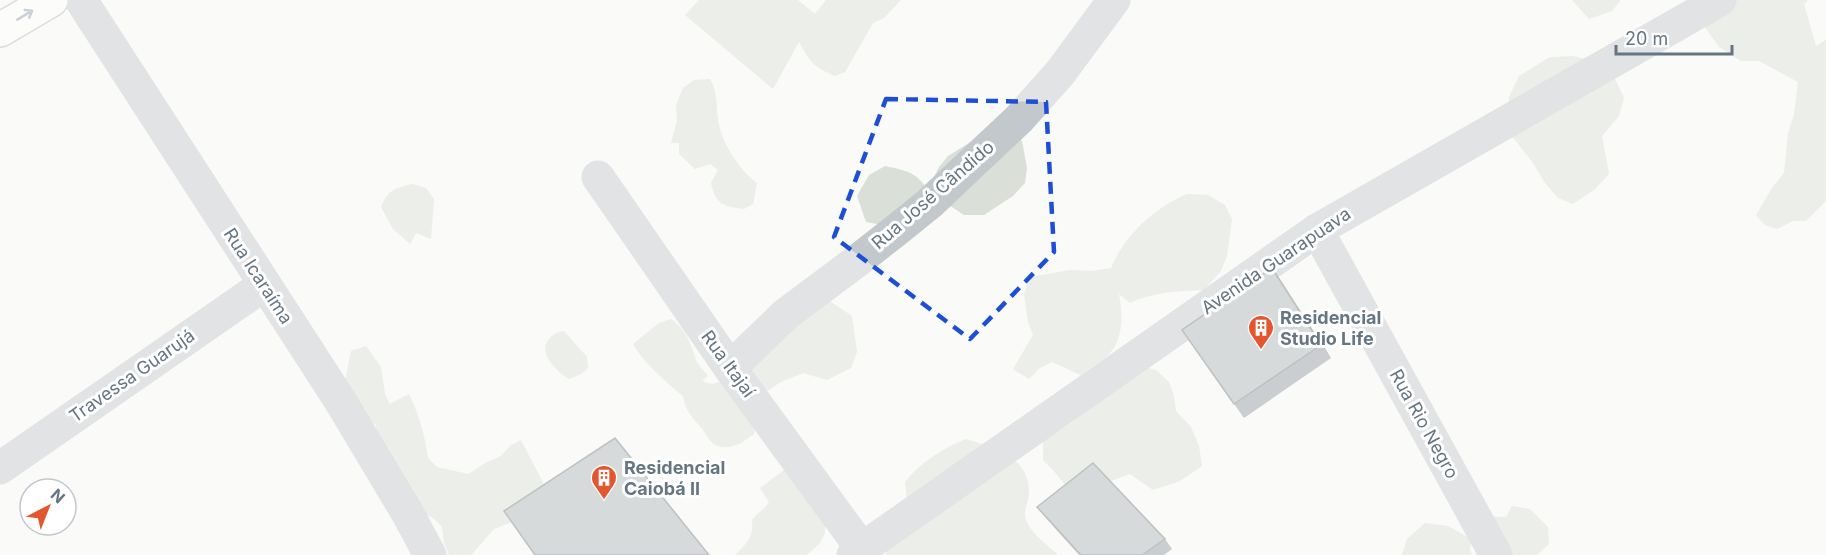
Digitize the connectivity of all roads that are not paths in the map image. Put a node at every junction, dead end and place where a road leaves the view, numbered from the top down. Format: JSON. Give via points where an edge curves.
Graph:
{"nodes":[{"id":1,"x":51,"y":0,"type":"edge"},
{"id":2,"x":81,"y":0,"type":"edge"},
{"id":3,"x":1114,"y":0,"type":"edge"},
{"id":4,"x":1720,"y":0,"type":"edge"},
{"id":5,"x":0,"y":30,"type":"edge"},
{"id":6,"x":598,"y":177,"type":"dead end"},
{"id":7,"x":1317,"y":230,"type":"junction"},
{"id":8,"x":264,"y":285,"type":"junction"},
{"id":9,"x":730,"y":368,"type":"junction"},
{"id":10,"x":0,"y":468,"type":"edge"},
{"id":11,"x":857,"y":552,"type":"edge"},
{"id":12,"x":430,"y":555,"type":"edge"},
{"id":13,"x":1496,"y":555,"type":"edge"}],
"edges":[{"from":5,"to":1,"type":"main road","one_way":true},
{"from":2,"to":8,"type":"street","name":"Rua Icaraíma"},
{"from":3,"to":9,"type":"street","name":"Rua José Cândido","via":[[1019,119],[930,203],[786,314]]},
{"from":4,"to":7,"type":"street","name":"Avenida Guarapuava"},
{"from":6,"to":9,"type":"street","name":"Rua Itajaí"},
{"from":7,"to":11,"type":"street","name":"Avenida Guarapuava"},
{"from":7,"to":13,"type":"street","name":"Rua Rio Negro"},
{"from":8,"to":10,"type":"street","name":"Travessa Guarujá"},
{"from":8,"to":12,"type":"street","name":"Rua Icaraíma","via":[[341,402]]},
{"from":9,"to":11,"type":"street","name":"Rua Itajaí"}]}
